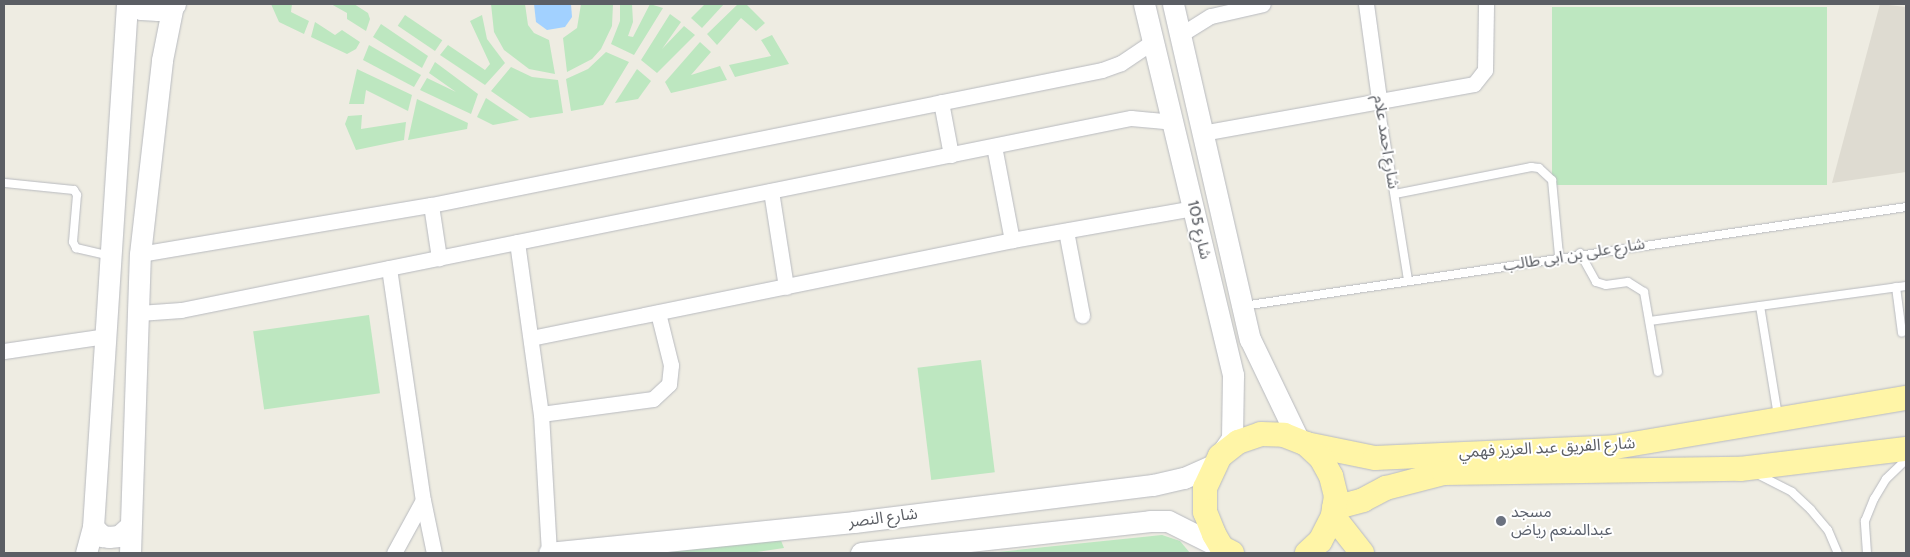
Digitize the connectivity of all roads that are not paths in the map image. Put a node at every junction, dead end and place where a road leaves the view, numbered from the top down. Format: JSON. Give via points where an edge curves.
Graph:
{"nodes":[{"id":1,"x":127,"y":4,"type":"edge"},
{"id":2,"x":131,"y":4,"type":"edge"},
{"id":3,"x":174,"y":4,"type":"edge"},
{"id":4,"x":1144,"y":4,"type":"edge"},
{"id":5,"x":1173,"y":4,"type":"edge"},
{"id":6,"x":1263,"y":4,"type":"edge"},
{"id":7,"x":1366,"y":4,"type":"edge"},
{"id":8,"x":1486,"y":4,"type":"edge"},
{"id":9,"x":1180,"y":36,"type":"junction"},
{"id":10,"x":1154,"y":41,"type":"junction"},
{"id":11,"x":1379,"y":99,"type":"junction"},
{"id":12,"x":941,"y":102,"type":"junction"},
{"id":13,"x":1174,"y":122,"type":"junction"},
{"id":14,"x":1202,"y":133,"type":"junction"},
{"id":15,"x":994,"y":146,"type":"junction"},
{"id":16,"x":951,"y":154,"type":"junction"},
{"id":17,"x":4,"y":183,"type":"edge"},
{"id":18,"x":771,"y":191,"type":"junction"},
{"id":19,"x":1395,"y":194,"type":"junction"},
{"id":20,"x":431,"y":205,"type":"junction"},
{"id":21,"x":1906,"y":207,"type":"edge"},
{"id":22,"x":1194,"y":208,"type":"junction"},
{"id":23,"x":1066,"y":231,"type":"junction"},
{"id":24,"x":1012,"y":240,"type":"junction"},
{"id":25,"x":517,"y":242,"type":"junction"},
{"id":26,"x":1580,"y":253,"type":"junction"},
{"id":27,"x":140,"y":254,"type":"junction"},
{"id":28,"x":112,"y":256,"type":"junction"},
{"id":29,"x":1559,"y":256,"type":"junction"},
{"id":30,"x":439,"y":258,"type":"junction"},
{"id":31,"x":390,"y":268,"type":"junction"},
{"id":32,"x":1408,"y":280,"type":"junction"},
{"id":33,"x":1906,"y":286,"type":"edge"},
{"id":34,"x":786,"y":287,"type":"junction"},
{"id":35,"x":1896,"y":287,"type":"junction"},
{"id":36,"x":1242,"y":306,"type":"junction"},
{"id":37,"x":1760,"y":306,"type":"junction"},
{"id":38,"x":139,"y":313,"type":"junction"},
{"id":39,"x":658,"y":313,"type":"junction"},
{"id":40,"x":1082,"y":315,"type":"dead end"},
{"id":41,"x":1650,"y":321,"type":"junction"},
{"id":42,"x":1902,"y":333,"type":"dead end"},
{"id":43,"x":105,"y":336,"type":"junction"},
{"id":44,"x":531,"y":338,"type":"junction"},
{"id":45,"x":4,"y":351,"type":"edge"},
{"id":46,"x":1658,"y":372,"type":"dead end"},
{"id":47,"x":1906,"y":398,"type":"edge"},
{"id":48,"x":541,"y":414,"type":"junction"},
{"id":49,"x":1778,"y":418,"type":"junction"},
{"id":50,"x":1302,"y":443,"type":"junction"},
{"id":51,"x":1906,"y":449,"type":"edge"},
{"id":52,"x":1906,"y":460,"type":"edge"},
{"id":53,"x":1217,"y":461,"type":"junction"},
{"id":54,"x":1740,"y":469,"type":"junction"},
{"id":55,"x":422,"y":500,"type":"junction"},
{"id":56,"x":1334,"y":512,"type":"junction"},
{"id":57,"x":130,"y":526,"type":"junction"},
{"id":58,"x":93,"y":527,"type":"junction"},
{"id":59,"x":891,"y":551,"type":"edge"},
{"id":60,"x":1228,"y":552,"type":"edge"},
{"id":61,"x":86,"y":553,"type":"edge"},
{"id":62,"x":130,"y":553,"type":"edge"},
{"id":63,"x":394,"y":553,"type":"edge"},
{"id":64,"x":434,"y":553,"type":"edge"},
{"id":65,"x":549,"y":553,"type":"edge"},
{"id":66,"x":861,"y":553,"type":"edge"},
{"id":67,"x":1307,"y":553,"type":"edge"},
{"id":68,"x":1362,"y":553,"type":"edge"},
{"id":69,"x":1838,"y":553,"type":"edge"},
{"id":70,"x":1867,"y":553,"type":"edge"}],
"edges":[{"from":1,"to":28,"type":"main road"},
{"from":2,"to":3,"type":"main road","via":[[141,9],[158,10]]},
{"from":3,"to":27,"type":"main road","via":[[162,60]]},
{"from":4,"to":10,"type":"main road","name":"شارع 105"},
{"from":5,"to":9,"type":"main road","name":"شارع 105"},
{"from":6,"to":9,"type":"street","via":[[1211,16]]},
{"from":7,"to":11,"type":"street","name":"شارع احمد علام"},
{"from":8,"to":11,"type":"street","via":[[1484,70],[1474,84]]},
{"from":9,"to":14,"type":"main road","name":"شارع 105"},
{"from":10,"to":12,"type":"street","via":[[1120,63],[1102,70]]},
{"from":10,"to":13,"type":"main road","name":"شارع 105"},
{"from":11,"to":14,"type":"street"},
{"from":11,"to":19,"type":"lane","name":"شارع احمد علام"},
{"from":12,"to":16,"type":"street"},
{"from":12,"to":20,"type":"street"},
{"from":13,"to":15,"type":"street","via":[[1131,118]]},
{"from":13,"to":22,"type":"main road","name":"شارع 105"},
{"from":14,"to":36,"type":"main road","name":"شارع 105"},
{"from":15,"to":16,"type":"street"},
{"from":15,"to":24,"type":"street"},
{"from":16,"to":18,"type":"street"},
{"from":17,"to":28,"type":"lane","via":[[74,190],[77,195],[72,242],[76,248]]},
{"from":18,"to":25,"type":"street"},
{"from":18,"to":34,"type":"street"},
{"from":19,"to":29,"type":"lane","via":[[1539,168],[1552,180]]},
{"from":19,"to":32,"type":"lane","name":"شارع احمد علام"},
{"from":20,"to":27,"type":"street"},
{"from":20,"to":30,"type":"street"},
{"from":21,"to":26,"type":"lane","name":"شارع على بن ابى طالب"},
{"from":22,"to":23,"type":"street"},
{"from":22,"to":53,"type":"main road","name":"شارع 105","via":[[1233,375],[1232,438]]},
{"from":23,"to":24,"type":"street"},
{"from":23,"to":40,"type":"street"},
{"from":24,"to":34,"type":"street"},
{"from":25,"to":30,"type":"street"},
{"from":25,"to":44,"type":"street"},
{"from":26,"to":29,"type":"lane","name":"شارع على بن ابى طالب"},
{"from":26,"to":41,"type":"lane","via":[[1596,282],[1606,285],[1628,282],[1644,292]]},
{"from":27,"to":38,"type":"main road"},
{"from":28,"to":43,"type":"main road"},
{"from":29,"to":32,"type":"lane","name":"شارع على بن ابى طالب"},
{"from":30,"to":31,"type":"street"},
{"from":31,"to":38,"type":"street","via":[[181,310]]},
{"from":31,"to":55,"type":"street"},
{"from":32,"to":36,"type":"lane","name":"شارع على بن ابى طالب"},
{"from":33,"to":35,"type":"lane"},
{"from":34,"to":39,"type":"street"},
{"from":35,"to":37,"type":"lane"},
{"from":35,"to":42,"type":"lane"},
{"from":36,"to":50,"type":"main road","name":"شارع 105","via":[[1260,364]]},
{"from":37,"to":41,"type":"lane"},
{"from":37,"to":49,"type":"lane"},
{"from":38,"to":57,"type":"main road"},
{"from":39,"to":44,"type":"street"},
{"from":39,"to":48,"type":"street","via":[[671,365],[668,384],[653,399]]},
{"from":41,"to":46,"type":"lane"},
{"from":43,"to":45,"type":"street"},
{"from":43,"to":58,"type":"main road"},
{"from":44,"to":48,"type":"street"},
{"from":47,"to":49,"type":"main road","name":"شارع الفريق عبد العزيز فهمي"},
{"from":48,"to":65,"type":"street"},
{"from":49,"to":50,"type":"main road","name":"شارع الفريق عبد العزيز فهمي","via":[[1698,435],[1615,447],[1375,458]]},
{"from":50,"to":53,"type":"main road","name":"شارع الفريق عبد العزيز فهمي","via":[[1284,435],[1260,434],[1238,442]]},
{"from":50,"to":56,"type":"main road","via":[[1321,458],[1332,476]]},
{"from":51,"to":54,"type":"main road","name":"شارع الفريق عبد العزيز فهمي"},
{"from":52,"to":70,"type":"lane","via":[[1886,479],[1874,499],[1865,522]]},
{"from":53,"to":60,"type":"main road","via":[[1205,488],[1205,512]]},
{"from":53,"to":65,"type":"main road","name":"شارع النصر","via":[[1184,478],[1153,485],[854,522]]},
{"from":54,"to":56,"type":"main road","name":"شارع الفريق عبد العزيز فهمي","via":[[1444,473],[1386,488]]},
{"from":54,"to":69,"type":"lane","via":[[1767,478],[1792,492],[1828,530]]},
{"from":55,"to":63,"type":"street"},
{"from":55,"to":64,"type":"street"},
{"from":56,"to":67,"type":"main road","via":[[1320,541]]},
{"from":56,"to":68,"type":"main road"},
{"from":57,"to":58,"type":"main road","via":[[119,536],[109,537],[102,536]]},
{"from":57,"to":62,"type":"main road"},
{"from":58,"to":61,"type":"main road"},
{"from":59,"to":60,"type":"main road","name":"شارع النصر","via":[[1168,521]]},
{"from":59,"to":66,"type":"main road","name":"شارع النصر"}]}
